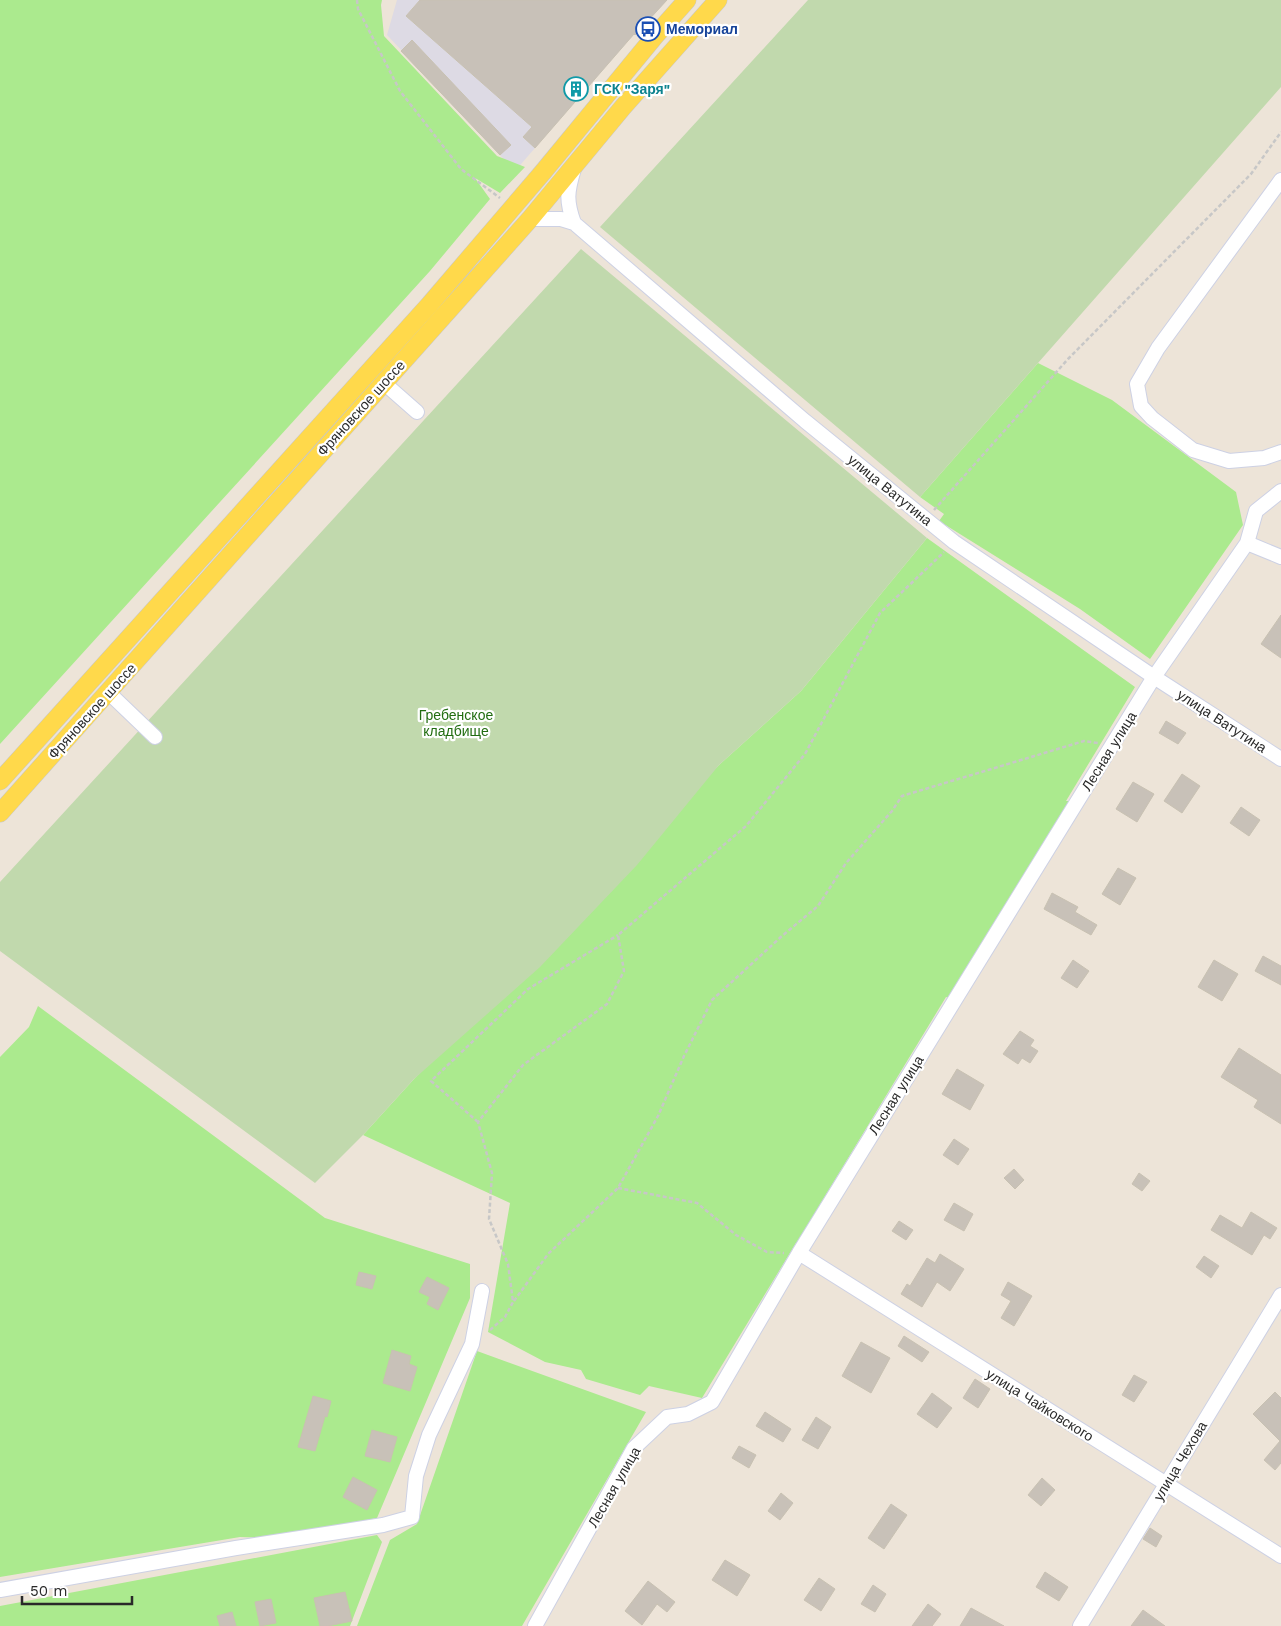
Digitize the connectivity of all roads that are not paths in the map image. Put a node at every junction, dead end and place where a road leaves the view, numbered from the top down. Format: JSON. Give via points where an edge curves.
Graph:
{"nodes":[{"id":1,"x":687,"y":0,"type":"edge"},
{"id":2,"x":718,"y":0,"type":"edge"},
{"id":3,"x":576,"y":163,"type":"junction"},
{"id":4,"x":1281,"y":180,"type":"edge"},
{"id":5,"x":530,"y":219,"type":"junction"},
{"id":6,"x":574,"y":224,"type":"junction"},
{"id":7,"x":384,"y":383,"type":"junction"},
{"id":8,"x":417,"y":412,"type":"dead end"},
{"id":9,"x":1281,"y":452,"type":"edge"},
{"id":10,"x":1281,"y":491,"type":"edge"},
{"id":11,"x":1247,"y":543,"type":"junction"},
{"id":12,"x":1281,"y":557,"type":"edge"},
{"id":13,"x":1154,"y":677,"type":"junction"},
{"id":14,"x":108,"y":692,"type":"junction"},
{"id":15,"x":156,"y":737,"type":"dead end"},
{"id":16,"x":1281,"y":759,"type":"edge"},
{"id":17,"x":0,"y":781,"type":"edge"},
{"id":18,"x":0,"y":813,"type":"edge"},
{"id":19,"x":800,"y":1253,"type":"junction"},
{"id":20,"x":482,"y":1292,"type":"dead end"},
{"id":21,"x":1281,"y":1295,"type":"edge"},
{"id":22,"x":1166,"y":1485,"type":"junction"},
{"id":23,"x":1281,"y":1556,"type":"edge"},
{"id":24,"x":0,"y":1590,"type":"edge"},
{"id":25,"x":535,"y":1626,"type":"edge"},
{"id":26,"x":1080,"y":1626,"type":"edge"}],
"edges":[{"from":1,"to":17,"type":"main road","name":"Фряновское шоссе","via":[[430,304]]},
{"from":2,"to":3,"type":"main road","name":"Фряновское шоссе"},
{"from":3,"to":5,"type":"main road","name":"Фряновское шоссе"},
{"from":3,"to":6,"type":"street","via":[[568,190]]},
{"from":4,"to":9,"type":"street","via":[[1158,348],[1137,384],[1141,406],[1193,450],[1229,461],[1264,458]]},
{"from":5,"to":6,"type":"street","via":[[561,219]]},
{"from":5,"to":7,"type":"main road","name":"Фряновское шоссе"},
{"from":6,"to":13,"type":"street","name":"улица Ватутина","via":[[805,421],[954,542]]},
{"from":7,"to":8,"type":"street"},
{"from":7,"to":14,"type":"main road","name":"Фряновское шоссе"},
{"from":10,"to":11,"type":"street","name":"Лесная улица","via":[[1256,511]]},
{"from":11,"to":12,"type":"street"},
{"from":11,"to":13,"type":"street","name":"Лесная улица"},
{"from":13,"to":16,"type":"street","name":"улица Ватутина"},
{"from":13,"to":19,"type":"street","name":"Лесная улица"},
{"from":14,"to":15,"type":"street"},
{"from":14,"to":18,"type":"main road","name":"Фряновское шоссе"},
{"from":19,"to":22,"type":"street","name":"улица Чайковского"},
{"from":19,"to":25,"type":"street","name":"Лесная улица","via":[[712,1402],[688,1414],[667,1417],[634,1448]]},
{"from":20,"to":24,"type":"street","via":[[472,1344],[428,1435],[416,1476],[412,1517],[383,1525]]},
{"from":21,"to":22,"type":"street","name":"улица Чехова"},
{"from":22,"to":23,"type":"street","name":"улица Чайковского"},
{"from":22,"to":26,"type":"street","name":"улица Чехова"}]}
